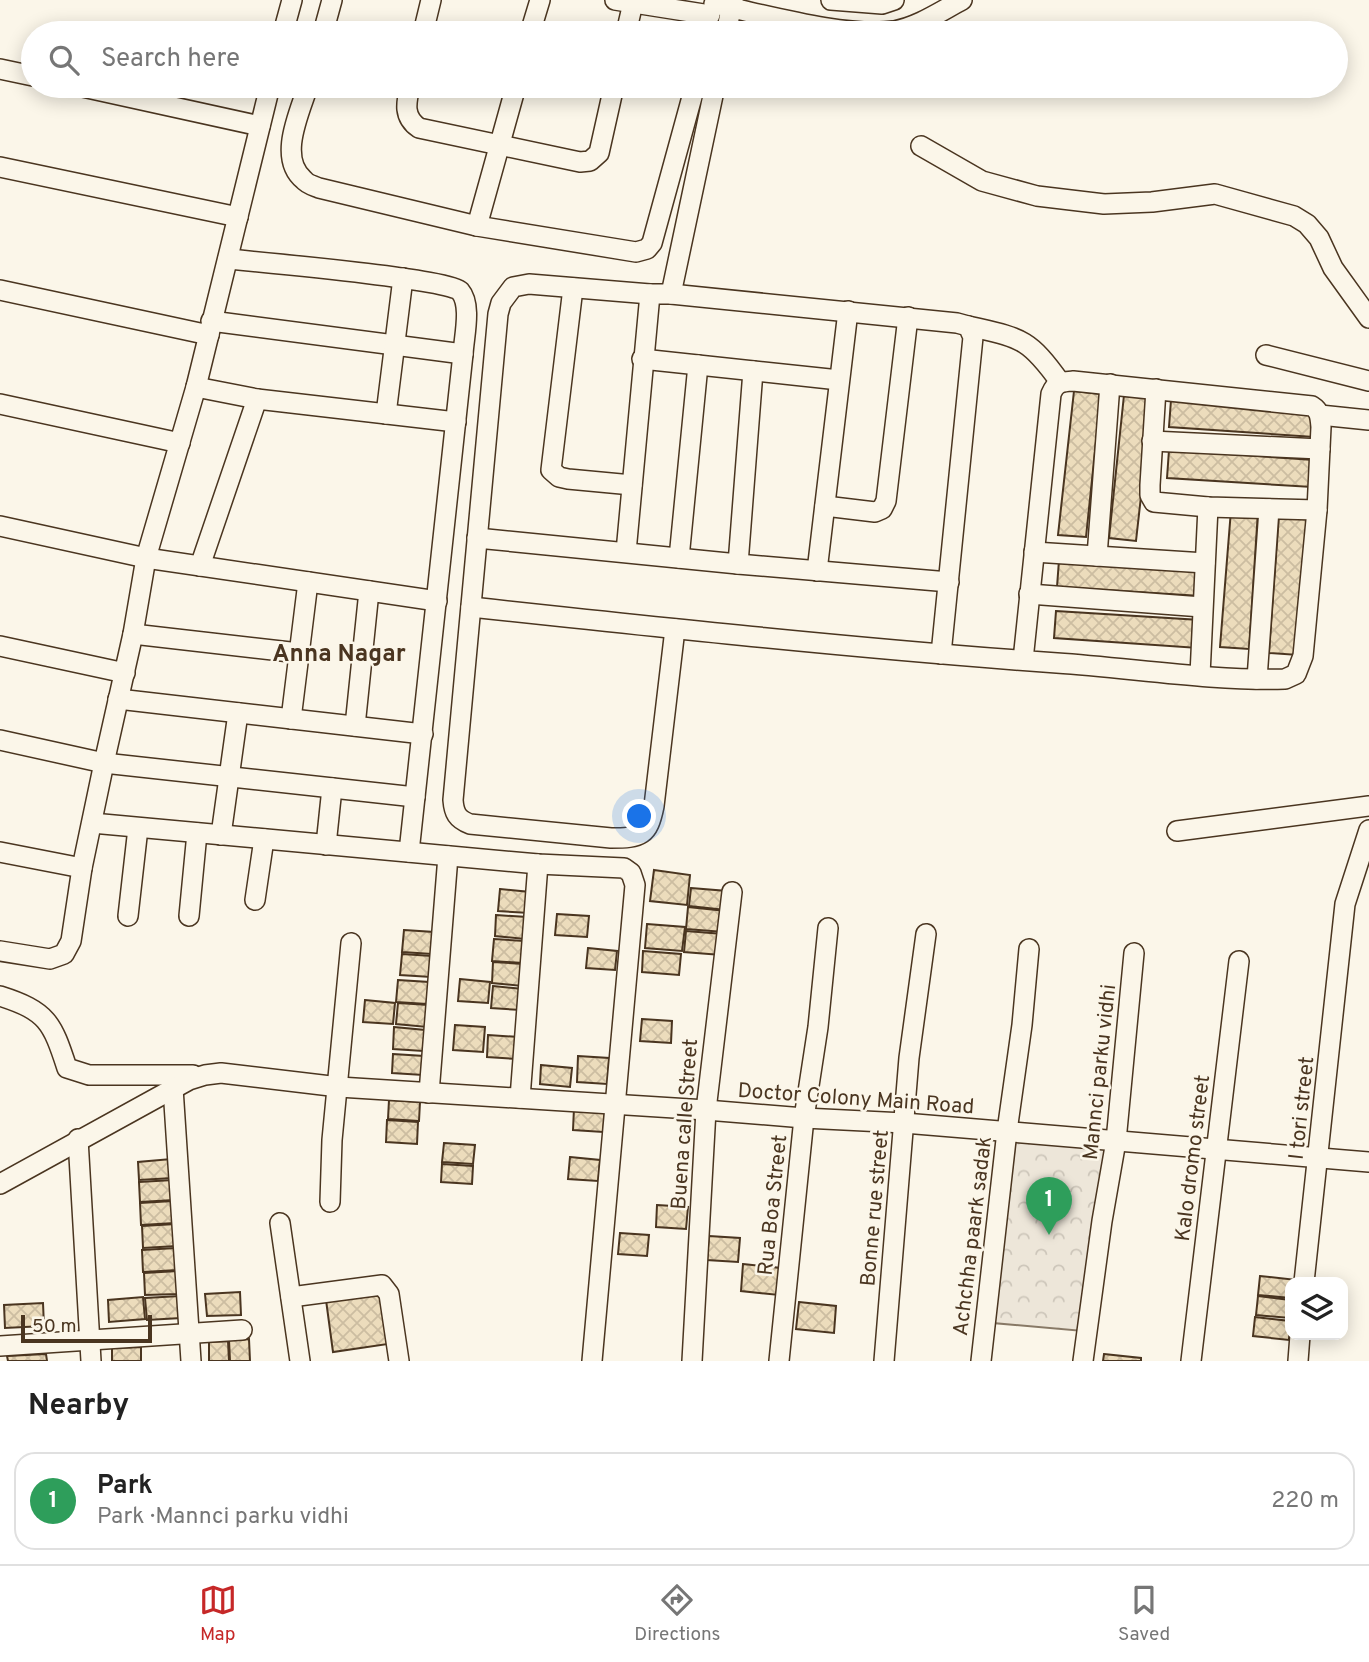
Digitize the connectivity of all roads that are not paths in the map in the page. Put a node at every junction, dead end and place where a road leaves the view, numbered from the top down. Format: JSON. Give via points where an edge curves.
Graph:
{"nodes":[{"id":1,"x":292,"y":0,"type":"edge"},
{"id":2,"x":332,"y":0,"type":"edge"},
{"id":3,"x":431,"y":0,"type":"edge"},
{"id":4,"x":540,"y":0,"type":"edge"},
{"id":5,"x":831,"y":0,"type":"edge"},
{"id":6,"x":894,"y":0,"type":"edge"},
{"id":7,"x":962,"y":0,"type":"edge"},
{"id":8,"x":624,"y":1,"type":"edge"},
{"id":9,"x":718,"y":10,"type":"edge"},
{"id":10,"x":286,"y":21,"type":"edge"},
{"id":11,"x":326,"y":21,"type":"edge"},
{"id":12,"x":426,"y":21,"type":"edge"},
{"id":13,"x":534,"y":21,"type":"edge"},
{"id":14,"x":625,"y":21,"type":"edge"},
{"id":15,"x":796,"y":21,"type":"edge"},
{"id":16,"x":922,"y":21,"type":"edge"},
{"id":17,"x":0,"y":69,"type":"edge"},
{"id":18,"x":21,"y":73,"type":"edge"},
{"id":19,"x":133,"y":98,"type":"edge"},
{"id":20,"x":267,"y":98,"type":"edge"},
{"id":21,"x":305,"y":98,"type":"edge"},
{"id":22,"x":408,"y":98,"type":"edge"},
{"id":23,"x":513,"y":98,"type":"edge"},
{"id":24,"x":611,"y":98,"type":"edge"},
{"id":25,"x":692,"y":98,"type":"edge"},
{"id":26,"x":712,"y":98,"type":"edge"},
{"id":27,"x":260,"y":126,"type":"junction"},
{"id":28,"x":499,"y":145,"type":"junction"},
{"id":29,"x":921,"y":146,"type":"dead end"},
{"id":30,"x":0,"y":167,"type":"edge"},
{"id":31,"x":238,"y":217,"type":"junction"},
{"id":32,"x":477,"y":226,"type":"junction"},
{"id":33,"x":228,"y":259,"type":"junction"},
{"id":34,"x":403,"y":278,"type":"junction"},
{"id":35,"x":573,"y":288,"type":"junction"},
{"id":36,"x":0,"y":290,"type":"edge"},
{"id":37,"x":650,"y":294,"type":"junction"},
{"id":38,"x":671,"y":294,"type":"junction"},
{"id":39,"x":848,"y":311,"type":"junction"},
{"id":40,"x":908,"y":317,"type":"junction"},
{"id":41,"x":1369,"y":318,"type":"edge"},
{"id":42,"x":968,"y":326,"type":"junction"},
{"id":43,"x":210,"y":328,"type":"junction"},
{"id":44,"x":394,"y":345,"type":"junction"},
{"id":45,"x":463,"y":354,"type":"junction"},
{"id":46,"x":1266,"y":355,"type":"dead end"},
{"id":47,"x":642,"y":359,"type":"junction"},
{"id":48,"x":698,"y":365,"type":"junction"},
{"id":49,"x":753,"y":370,"type":"junction"},
{"id":50,"x":839,"y":380,"type":"junction"},
{"id":51,"x":1369,"y":381,"type":"edge"},
{"id":52,"x":1060,"y":382,"type":"junction"},
{"id":53,"x":1110,"y":384,"type":"junction"},
{"id":54,"x":196,"y":387,"type":"junction"},
{"id":55,"x":1156,"y":388,"type":"junction"},
{"id":56,"x":257,"y":399,"type":"junction"},
{"id":57,"x":0,"y":404,"type":"edge"},
{"id":58,"x":386,"y":414,"type":"junction"},
{"id":59,"x":1320,"y":415,"type":"junction"},
{"id":60,"x":1369,"y":420,"type":"edge"},
{"id":61,"x":456,"y":422,"type":"junction"},
{"id":62,"x":1152,"y":441,"type":"junction"},
{"id":63,"x":180,"y":443,"type":"junction"},
{"id":64,"x":1320,"y":449,"type":"junction"},
{"id":65,"x":632,"y":485,"type":"junction"},
{"id":66,"x":825,"y":506,"type":"junction"},
{"id":67,"x":1208,"y":507,"type":"junction"},
{"id":68,"x":1269,"y":509,"type":"junction"},
{"id":69,"x":1317,"y":510,"type":"junction"},
{"id":70,"x":0,"y":526,"type":"edge"},
{"id":71,"x":477,"y":538,"type":"junction"},
{"id":72,"x":626,"y":552,"type":"junction"},
{"id":73,"x":1034,"y":552,"type":"junction"},
{"id":74,"x":1097,"y":556,"type":"junction"},
{"id":75,"x":146,"y":558,"type":"junction"},
{"id":76,"x":680,"y":558,"type":"junction"},
{"id":77,"x":1205,"y":563,"type":"junction"},
{"id":78,"x":738,"y":564,"type":"junction"},
{"id":79,"x":200,"y":566,"type":"junction"},
{"id":80,"x":817,"y":571,"type":"junction"},
{"id":81,"x":308,"y":582,"type":"junction"},
{"id":82,"x":949,"y":582,"type":"junction"},
{"id":83,"x":369,"y":591,"type":"junction"},
{"id":84,"x":1029,"y":594,"type":"junction"},
{"id":85,"x":437,"y":601,"type":"junction"},
{"id":86,"x":471,"y":607,"type":"junction"},
{"id":87,"x":1202,"y":607,"type":"junction"},
{"id":88,"x":675,"y":629,"type":"junction"},
{"id":89,"x":134,"y":634,"type":"junction"},
{"id":90,"x":0,"y":646,"type":"edge"},
{"id":91,"x":299,"y":653,"type":"junction"},
{"id":92,"x":941,"y":654,"type":"junction"},
{"id":93,"x":1023,"y":660,"type":"junction"},
{"id":94,"x":125,"y":673,"type":"junction"},
{"id":95,"x":1200,"y":675,"type":"junction"},
{"id":96,"x":1256,"y":678,"type":"junction"},
{"id":97,"x":118,"y":699,"type":"junction"},
{"id":98,"x":238,"y":713,"type":"junction"},
{"id":99,"x":291,"y":719,"type":"junction"},
{"id":100,"x":355,"y":726,"type":"junction"},
{"id":101,"x":423,"y":734,"type":"junction"},
{"id":102,"x":0,"y":740,"type":"edge"},
{"id":103,"x":104,"y":762,"type":"junction"},
{"id":104,"x":231,"y":775,"type":"junction"},
{"id":105,"x":332,"y":788,"type":"junction"},
{"id":106,"x":415,"y":797,"type":"junction"},
{"id":107,"x":1369,"y":806,"type":"edge"},
{"id":108,"x":92,"y":823,"type":"junction"},
{"id":109,"x":138,"y":828,"type":"junction"},
{"id":110,"x":1369,"y":830,"type":"edge"},
{"id":111,"x":1177,"y":831,"type":"dead end"},
{"id":112,"x":197,"y":833,"type":"junction"},
{"id":113,"x":221,"y":835,"type":"junction"},
{"id":114,"x":264,"y":839,"type":"junction"},
{"id":115,"x":326,"y":845,"type":"junction"},
{"id":116,"x":0,"y":852,"type":"edge"},
{"id":117,"x":409,"y":852,"type":"junction"},
{"id":118,"x":448,"y":856,"type":"junction"},
{"id":119,"x":538,"y":864,"type":"junction"},
{"id":120,"x":82,"y":868,"type":"junction"},
{"id":121,"x":732,"y":892,"type":"dead end"},
{"id":122,"x":256,"y":900,"type":"dead end"},
{"id":123,"x":128,"y":916,"type":"dead end"},
{"id":124,"x":189,"y":916,"type":"dead end"},
{"id":125,"x":828,"y":928,"type":"dead end"},
{"id":126,"x":926,"y":934,"type":"dead end"},
{"id":127,"x":351,"y":943,"type":"dead end"},
{"id":128,"x":1029,"y":949,"type":"dead end"},
{"id":129,"x":0,"y":951,"type":"edge"},
{"id":130,"x":1134,"y":953,"type":"dead end"},
{"id":131,"x":1240,"y":961,"type":"dead end"},
{"id":132,"x":0,"y":996,"type":"edge"},
{"id":133,"x":205,"y":1075,"type":"junction"},
{"id":134,"x":339,"y":1087,"type":"junction"},
{"id":135,"x":173,"y":1088,"type":"junction"},
{"id":136,"x":429,"y":1093,"type":"junction"},
{"id":137,"x":520,"y":1098,"type":"junction"},
{"id":138,"x":615,"y":1105,"type":"junction"},
{"id":139,"x":706,"y":1110,"type":"junction"},
{"id":140,"x":804,"y":1118,"type":"junction"},
{"id":141,"x":904,"y":1123,"type":"junction"},
{"id":142,"x":1007,"y":1131,"type":"junction"},
{"id":143,"x":78,"y":1139,"type":"junction"},
{"id":144,"x":1116,"y":1141,"type":"junction"},
{"id":145,"x":1217,"y":1149,"type":"junction"},
{"id":146,"x":1319,"y":1159,"type":"junction"},
{"id":147,"x":1369,"y":1162,"type":"edge"},
{"id":148,"x":0,"y":1184,"type":"edge"},
{"id":149,"x":330,"y":1202,"type":"dead end"},
{"id":150,"x":280,"y":1223,"type":"dead end"},
{"id":151,"x":1305,"y":1277,"type":"edge"},
{"id":152,"x":291,"y":1297,"type":"junction"},
{"id":153,"x":242,"y":1330,"type":"dead end"},
{"id":154,"x":189,"y":1335,"type":"junction"},
{"id":155,"x":1299,"y":1340,"type":"edge"},
{"id":156,"x":90,"y":1341,"type":"junction"},
{"id":157,"x":0,"y":1346,"type":"edge"},
{"id":158,"x":91,"y":1361,"type":"edge"},
{"id":159,"x":191,"y":1361,"type":"edge"},
{"id":160,"x":300,"y":1361,"type":"edge"},
{"id":161,"x":399,"y":1361,"type":"edge"},
{"id":162,"x":592,"y":1361,"type":"edge"},
{"id":163,"x":692,"y":1361,"type":"edge"},
{"id":164,"x":779,"y":1361,"type":"edge"},
{"id":165,"x":884,"y":1361,"type":"edge"},
{"id":166,"x":981,"y":1361,"type":"edge"},
{"id":167,"x":1083,"y":1361,"type":"edge"},
{"id":168,"x":1191,"y":1361,"type":"edge"},
{"id":169,"x":1297,"y":1361,"type":"edge"}],
"edges":[{"from":1,"to":10,"type":"street"},
{"from":2,"to":11,"type":"street"},
{"from":3,"to":12,"type":"street"},
{"from":4,"to":13,"type":"street"},
{"from":5,"to":6,"type":"street","via":[[882,4]]},
{"from":7,"to":16,"type":"street"},
{"from":8,"to":9,"type":"street"},
{"from":8,"to":14,"type":"street"},
{"from":9,"to":15,"type":"street"},
{"from":17,"to":18,"type":"street"},
{"from":19,"to":27,"type":"street"},
{"from":20,"to":27,"type":"street"},
{"from":21,"to":32,"type":"street","via":[[291,146],[303,180],[318,188]]},
{"from":22,"to":28,"type":"street","via":[[408,118],[419,128]]},
{"from":23,"to":28,"type":"street"},
{"from":24,"to":28,"type":"street","via":[[598,153],[590,161]]},
{"from":25,"to":32,"type":"street","via":[[647,249],[625,251]]},
{"from":26,"to":38,"type":"street"},
{"from":27,"to":31,"type":"street"},
{"from":28,"to":32,"type":"street"},
{"from":29,"to":41,"type":"street","via":[[982,181],[1037,196],[1104,204],[1215,194],[1294,216],[1319,238],[1333,268]]},
{"from":30,"to":31,"type":"street"},
{"from":31,"to":33,"type":"street"},
{"from":33,"to":34,"type":"street"},
{"from":33,"to":43,"type":"street"},
{"from":34,"to":44,"type":"street"},
{"from":34,"to":45,"type":"street","via":[[454,286],[463,296]]},
{"from":35,"to":37,"type":"street"},
{"from":35,"to":65,"type":"street","via":[[551,470],[568,479]]},
{"from":35,"to":71,"type":"street","via":[[520,284],[500,303]]},
{"from":36,"to":43,"type":"street"},
{"from":37,"to":38,"type":"street"},
{"from":37,"to":47,"type":"street"},
{"from":38,"to":39,"type":"street"},
{"from":39,"to":40,"type":"street"},
{"from":39,"to":50,"type":"street"},
{"from":40,"to":42,"type":"street"},
{"from":40,"to":66,"type":"street","via":[[883,509]]},
{"from":42,"to":52,"type":"street","via":[[1026,343]]},
{"from":42,"to":82,"type":"street","via":[[973,337]]},
{"from":43,"to":44,"type":"street"},
{"from":43,"to":54,"type":"street"},
{"from":44,"to":45,"type":"street"},
{"from":44,"to":58,"type":"street"},
{"from":45,"to":61,"type":"street"},
{"from":46,"to":51,"type":"street"},
{"from":47,"to":48,"type":"street"},
{"from":47,"to":65,"type":"street"},
{"from":48,"to":49,"type":"street"},
{"from":48,"to":76,"type":"street"},
{"from":49,"to":50,"type":"street"},
{"from":49,"to":78,"type":"street"},
{"from":50,"to":66,"type":"street"},
{"from":52,"to":53,"type":"street"},
{"from":52,"to":73,"type":"street","via":[[1051,394]]},
{"from":53,"to":55,"type":"street"},
{"from":53,"to":74,"type":"street"},
{"from":54,"to":56,"type":"street"},
{"from":54,"to":63,"type":"street"},
{"from":55,"to":59,"type":"street","via":[[1312,406]]},
{"from":55,"to":62,"type":"street"},
{"from":56,"to":58,"type":"street"},
{"from":56,"to":79,"type":"street"},
{"from":57,"to":63,"type":"street"},
{"from":58,"to":61,"type":"street"},
{"from":59,"to":60,"type":"street"},
{"from":59,"to":64,"type":"street"},
{"from":61,"to":85,"type":"street"},
{"from":62,"to":64,"type":"street"},
{"from":62,"to":67,"type":"street","via":[[1151,499],[1159,504]]},
{"from":63,"to":75,"type":"street"},
{"from":64,"to":69,"type":"street"},
{"from":65,"to":72,"type":"street"},
{"from":66,"to":80,"type":"street"},
{"from":67,"to":68,"type":"street"},
{"from":67,"to":77,"type":"street"},
{"from":68,"to":69,"type":"street"},
{"from":68,"to":96,"type":"street"},
{"from":69,"to":96,"type":"street","via":[[1300,666],[1285,679]]},
{"from":70,"to":75,"type":"street"},
{"from":71,"to":72,"type":"street"},
{"from":71,"to":86,"type":"street"},
{"from":72,"to":76,"type":"street"},
{"from":73,"to":74,"type":"street"},
{"from":73,"to":84,"type":"street"},
{"from":74,"to":77,"type":"street"},
{"from":75,"to":79,"type":"street"},
{"from":75,"to":89,"type":"street"},
{"from":76,"to":78,"type":"street"},
{"from":77,"to":87,"type":"street"},
{"from":78,"to":80,"type":"street"},
{"from":79,"to":81,"type":"street"},
{"from":80,"to":82,"type":"street"},
{"from":81,"to":83,"type":"street"},
{"from":81,"to":91,"type":"street"},
{"from":82,"to":92,"type":"street"},
{"from":83,"to":85,"type":"street"},
{"from":83,"to":100,"type":"street"},
{"from":84,"to":87,"type":"street"},
{"from":84,"to":93,"type":"street"},
{"from":85,"to":101,"type":"street"},
{"from":86,"to":88,"type":"street"},
{"from":86,"to":88,"type":"street","via":[[453,800],[456,815],[470,824],[611,838],[632,838],[645,832],[654,806]]},
{"from":87,"to":95,"type":"street"},
{"from":88,"to":92,"type":"street"},
{"from":89,"to":91,"type":"street"},
{"from":89,"to":94,"type":"street"},
{"from":90,"to":94,"type":"street"},
{"from":91,"to":99,"type":"street"},
{"from":92,"to":93,"type":"street"},
{"from":93,"to":95,"type":"street"},
{"from":94,"to":97,"type":"street"},
{"from":95,"to":96,"type":"street"},
{"from":97,"to":98,"type":"street"},
{"from":97,"to":103,"type":"street"},
{"from":98,"to":99,"type":"street"},
{"from":98,"to":104,"type":"street"},
{"from":99,"to":100,"type":"street"},
{"from":100,"to":101,"type":"street"},
{"from":101,"to":106,"type":"street"},
{"from":102,"to":103,"type":"street"},
{"from":103,"to":104,"type":"street"},
{"from":103,"to":108,"type":"street"},
{"from":104,"to":105,"type":"street"},
{"from":104,"to":113,"type":"street"},
{"from":105,"to":106,"type":"street"},
{"from":105,"to":115,"type":"street"},
{"from":106,"to":117,"type":"street"},
{"from":107,"to":111,"type":"street"},
{"from":108,"to":109,"type":"street"},
{"from":108,"to":120,"type":"street"},
{"from":109,"to":112,"type":"street"},
{"from":109,"to":123,"type":"street"},
{"from":110,"to":146,"type":"street","name":"I tori street","via":[[1345,904]]},
{"from":112,"to":113,"type":"street"},
{"from":112,"to":124,"type":"street"},
{"from":113,"to":114,"type":"street"},
{"from":114,"to":115,"type":"street"},
{"from":114,"to":122,"type":"street"},
{"from":115,"to":117,"type":"street"},
{"from":116,"to":120,"type":"street"},
{"from":117,"to":118,"type":"street"},
{"from":118,"to":119,"type":"street"},
{"from":118,"to":136,"type":"street"},
{"from":119,"to":137,"type":"street"},
{"from":119,"to":138,"type":"street","via":[[624,868],[634,878]]},
{"from":120,"to":129,"type":"street","via":[[71,941],[64,954],[50,959]]},
{"from":121,"to":139,"type":"street","name":"Buena calle Street"},
{"from":125,"to":140,"type":"street","name":"Rua Boa Street"},
{"from":126,"to":141,"type":"street","name":"Bonne rue street"},
{"from":127,"to":134,"type":"street"},
{"from":128,"to":142,"type":"street","name":"Achchha paark sadak"},
{"from":130,"to":144,"type":"street","name":"Mannci parku vidhi"},
{"from":131,"to":145,"type":"street","name":"Kalo dromo street"},
{"from":132,"to":133,"type":"street","name":"Doctor Colony Main Road","via":[[47,1018],[67,1068],[89,1075]]},
{"from":133,"to":134,"type":"street","name":"Doctor Colony Main Road"},
{"from":133,"to":135,"type":"street"},
{"from":134,"to":136,"type":"street","name":"Doctor Colony Main Road"},
{"from":134,"to":149,"type":"street"},
{"from":135,"to":143,"type":"street"},
{"from":135,"to":154,"type":"street"},
{"from":136,"to":137,"type":"street","name":"Doctor Colony Main Road"},
{"from":137,"to":138,"type":"street","name":"Doctor Colony Main Road"},
{"from":138,"to":139,"type":"street","name":"Doctor Colony Main Road"},
{"from":138,"to":162,"type":"street"},
{"from":139,"to":140,"type":"street","name":"Doctor Colony Main Road"},
{"from":139,"to":163,"type":"street","name":"Buena calle Street"},
{"from":140,"to":141,"type":"street","name":"Doctor Colony Main Road"},
{"from":140,"to":164,"type":"street","name":"Rua Boa Street"},
{"from":141,"to":142,"type":"street","name":"Doctor Colony Main Road"},
{"from":141,"to":165,"type":"street","name":"Bonne rue street"},
{"from":142,"to":144,"type":"street","name":"Doctor Colony Main Road"},
{"from":142,"to":166,"type":"street","name":"Achchha paark sadak"},
{"from":143,"to":148,"type":"street"},
{"from":143,"to":156,"type":"street"},
{"from":144,"to":145,"type":"street","name":"Doctor Colony Main Road"},
{"from":144,"to":167,"type":"street","name":"Mannci parku vidhi"},
{"from":145,"to":146,"type":"street","name":"Doctor Colony Main Road"},
{"from":145,"to":168,"type":"street","name":"Kalo dromo street"},
{"from":146,"to":147,"type":"street","name":"Doctor Colony Main Road"},
{"from":146,"to":151,"type":"street","name":"I tori street"},
{"from":150,"to":152,"type":"street"},
{"from":152,"to":160,"type":"street"},
{"from":152,"to":161,"type":"street","via":[[382,1285],[389,1294]]},
{"from":153,"to":154,"type":"street"},
{"from":154,"to":156,"type":"street"},
{"from":154,"to":159,"type":"street"},
{"from":155,"to":169,"type":"street"},
{"from":156,"to":157,"type":"street"},
{"from":156,"to":158,"type":"street"}]}
